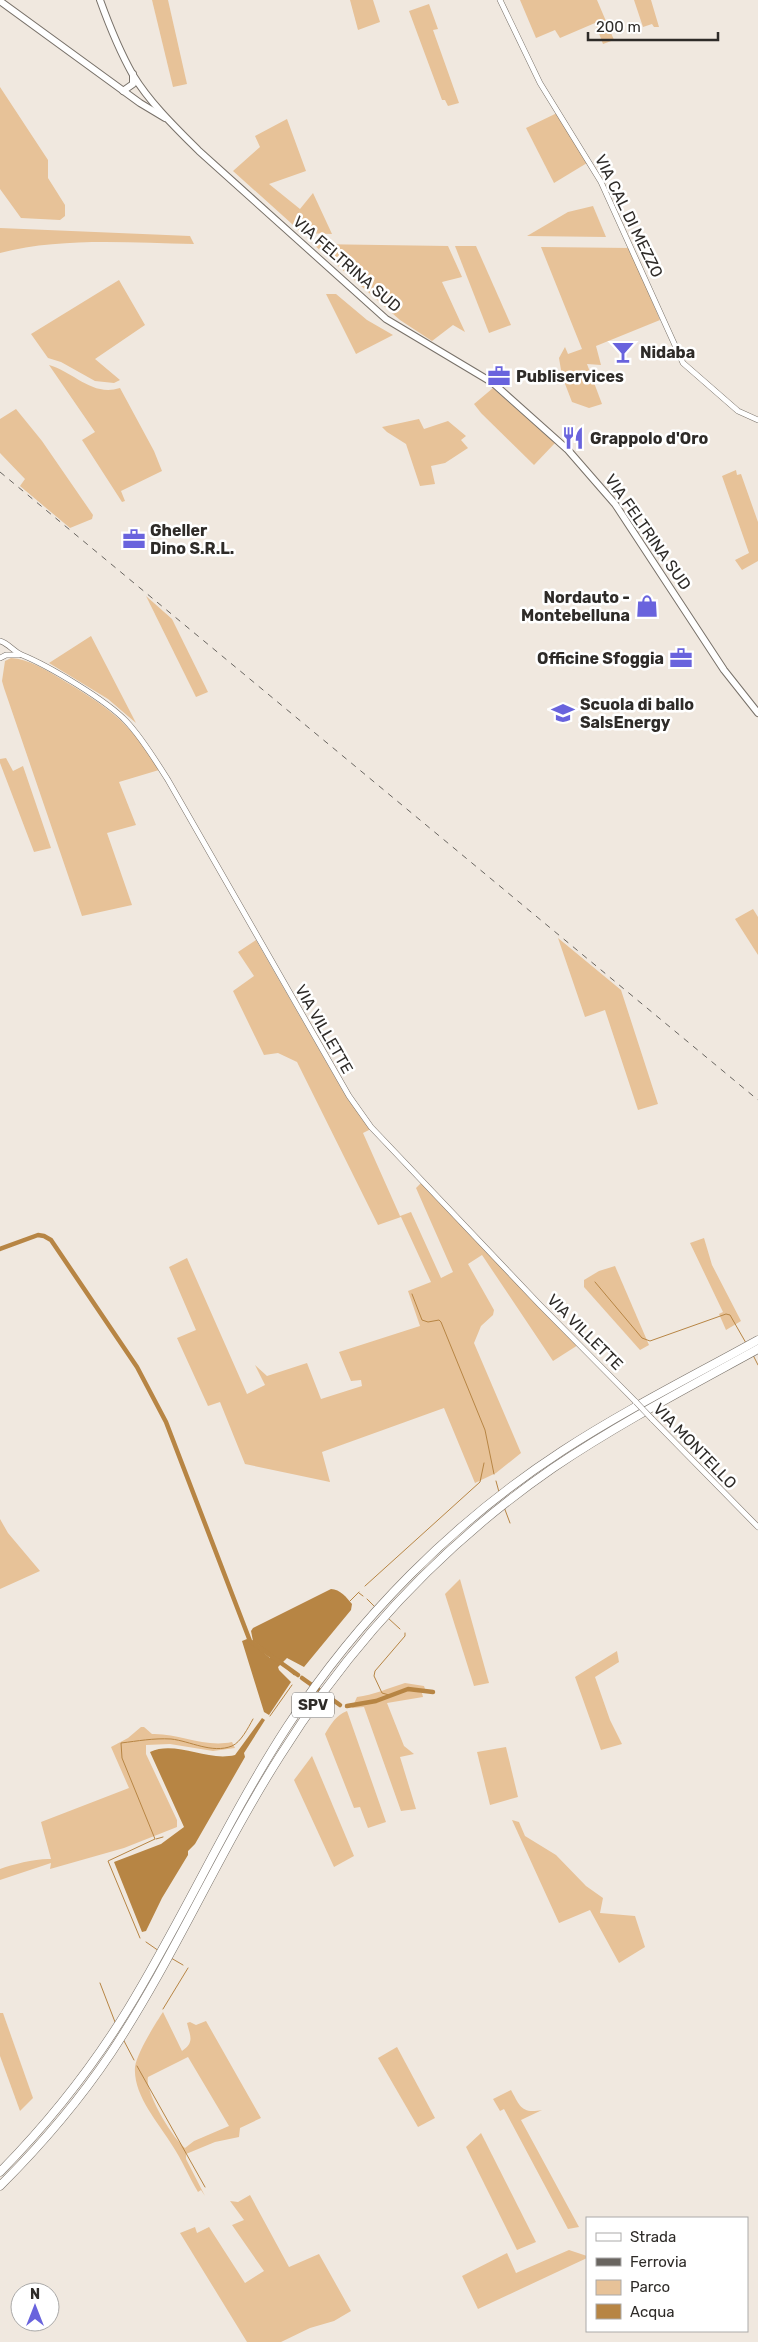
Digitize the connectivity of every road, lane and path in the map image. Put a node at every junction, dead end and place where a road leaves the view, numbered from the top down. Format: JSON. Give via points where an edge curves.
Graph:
{"nodes":[{"id":1,"x":102,"y":0,"type":"edge"},
{"id":2,"x":500,"y":0,"type":"edge"},
{"id":3,"x":0,"y":1,"type":"edge"},
{"id":4,"x":133,"y":74,"type":"junction"},
{"id":5,"x":123,"y":90,"type":"junction"},
{"id":6,"x":170,"y":122,"type":"junction"},
{"id":7,"x":758,"y":420,"type":"edge"},
{"id":8,"x":0,"y":641,"type":"edge"},
{"id":9,"x":8,"y":646,"type":"junction"},
{"id":10,"x":22,"y":655,"type":"junction"},
{"id":11,"x":6,"y":656,"type":"junction"},
{"id":12,"x":0,"y":658,"type":"edge"},
{"id":13,"x":758,"y":713,"type":"edge"},
{"id":14,"x":758,"y":1340,"type":"edge"},
{"id":15,"x":758,"y":1349,"type":"edge"},
{"id":16,"x":636,"y":1402,"type":"joint"},
{"id":17,"x":758,"y":1527,"type":"edge"},
{"id":18,"x":0,"y":2172,"type":"edge"},
{"id":19,"x":0,"y":2186,"type":"edge"}],
"edges":[{"from":1,"to":4,"type":"main road"},
{"from":2,"to":7,"type":"street","name":"VIA CAL DI MEZZO","via":[[540,83],[608,195],[683,363],[738,412]]},
{"from":3,"to":5,"type":"main road"},
{"from":4,"to":5,"type":"main road","via":[[133,84]]},
{"from":4,"to":6,"type":"main road"},
{"from":5,"to":6,"type":"main road"},
{"from":6,"to":13,"type":"main road","name":"VIA FELTRINA SUD","via":[[386,319],[493,383],[568,450],[614,504],[727,674]]},
{"from":8,"to":9,"type":"street","name":"VIA VILLETTE"},
{"from":9,"to":10,"type":"street","name":"VIA VILLETTE"},
{"from":9,"to":11,"type":"street"},
{"from":10,"to":11,"type":"street"},
{"from":10,"to":16,"type":"street","name":"VIA VILLETTE","via":[[113,709],[144,741],[349,1096],[371,1127]]},
{"from":11,"to":12,"type":"street"},
{"from":14,"to":18,"type":"highway","number":"SPV","via":[[594,1431],[533,1471],[448,1540],[385,1602],[330,1666],[278,1742],[139,1989],[99,2053],[55,2111]]},
{"from":15,"to":19,"type":"highway","number":"SPV","via":[[622,1424],[543,1475],[456,1545],[385,1616],[338,1671],[277,1761],[111,2054],[62,2118]]},
{"from":16,"to":17,"type":"street","name":"VIA MONTELLO","bridge":true}]}
